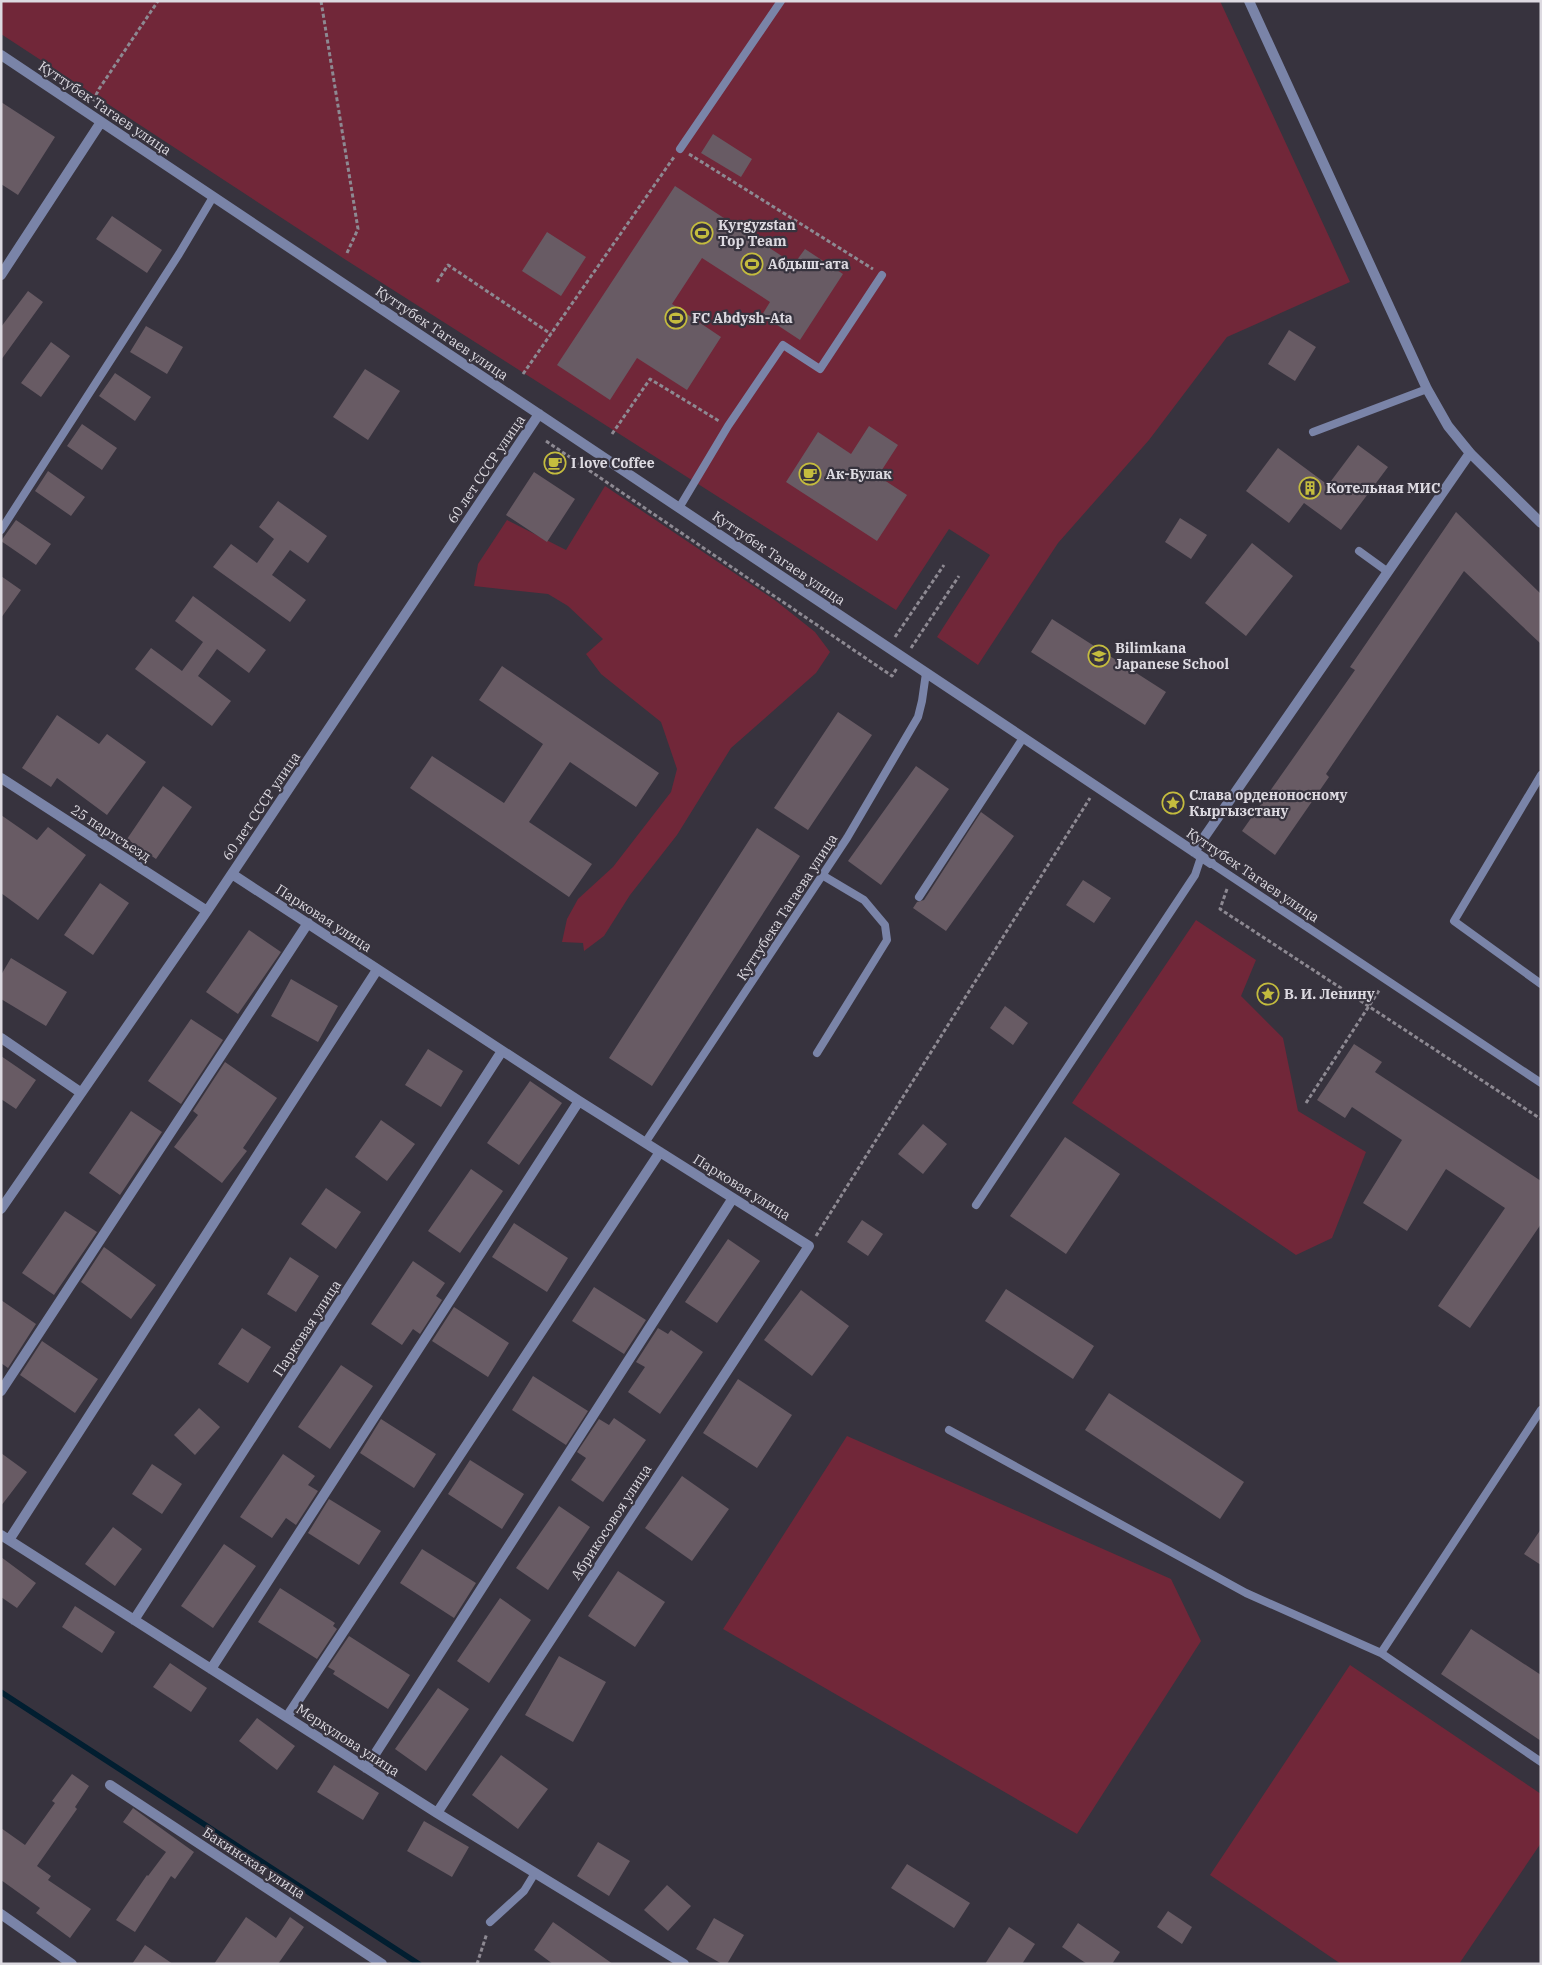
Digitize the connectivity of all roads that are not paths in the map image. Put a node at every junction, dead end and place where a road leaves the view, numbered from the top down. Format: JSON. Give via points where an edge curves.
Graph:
{"nodes":[{"id":1,"x":781,"y":1,"type":"edge"},
{"id":2,"x":1249,"y":1,"type":"edge"},
{"id":3,"x":1,"y":55,"type":"edge"},
{"id":4,"x":101,"y":122,"type":"junction"},
{"id":5,"x":680,"y":149,"type":"road end"},
{"id":6,"x":213,"y":197,"type":"junction"},
{"id":7,"x":882,"y":274,"type":"road end"},
{"id":8,"x":1,"y":275,"type":"edge"},
{"id":9,"x":1427,"y":389,"type":"junction"},
{"id":10,"x":539,"y":414,"type":"junction"},
{"id":11,"x":1313,"y":432,"type":"dead end"},
{"id":12,"x":1470,"y":452,"type":"junction"},
{"id":13,"x":679,"y":508,"type":"junction"},
{"id":14,"x":1541,"y":523,"type":"edge"},
{"id":15,"x":1,"y":530,"type":"edge"},
{"id":16,"x":1358,"y":551,"type":"dead end"},
{"id":17,"x":1388,"y":572,"type":"junction"},
{"id":18,"x":926,"y":673,"type":"junction"},
{"id":19,"x":1023,"y":738,"type":"junction"},
{"id":20,"x":1541,"y":775,"type":"edge"},
{"id":21,"x":1,"y":778,"type":"edge"},
{"id":22,"x":1198,"y":854,"type":"junction"},
{"id":23,"x":1211,"y":863,"type":"joint"},
{"id":24,"x":232,"y":874,"type":"junction"},
{"id":25,"x":822,"y":875,"type":"junction"},
{"id":26,"x":919,"y":896,"type":"dead end"},
{"id":27,"x":207,"y":911,"type":"junction"},
{"id":28,"x":308,"y":924,"type":"junction"},
{"id":29,"x":377,"y":970,"type":"junction"},
{"id":30,"x":1541,"y":984,"type":"edge"},
{"id":31,"x":1,"y":1038,"type":"edge"},
{"id":32,"x":502,"y":1050,"type":"junction"},
{"id":33,"x":817,"y":1053,"type":"dead end"},
{"id":34,"x":1541,"y":1084,"type":"edge"},
{"id":35,"x":80,"y":1092,"type":"junction"},
{"id":36,"x":579,"y":1101,"type":"junction"},
{"id":37,"x":645,"y":1144,"type":"junction"},
{"id":38,"x":660,"y":1152,"type":"junction"},
{"id":39,"x":733,"y":1198,"type":"junction"},
{"id":40,"x":976,"y":1206,"type":"dead end"},
{"id":41,"x":1,"y":1209,"type":"edge"},
{"id":42,"x":809,"y":1246,"type":"joint"},
{"id":43,"x":1,"y":1391,"type":"edge"},
{"id":44,"x":1541,"y":1410,"type":"edge"},
{"id":45,"x":949,"y":1430,"type":"dead end"},
{"id":46,"x":5,"y":1537,"type":"edge"},
{"id":47,"x":134,"y":1620,"type":"junction"},
{"id":48,"x":1381,"y":1653,"type":"junction"},
{"id":49,"x":211,"y":1669,"type":"junction"},
{"id":50,"x":287,"y":1717,"type":"junction"},
{"id":51,"x":1541,"y":1762,"type":"edge"},
{"id":52,"x":366,"y":1768,"type":"junction"},
{"id":53,"x":110,"y":1785,"type":"dead end"},
{"id":54,"x":437,"y":1813,"type":"junction"},
{"id":55,"x":535,"y":1873,"type":"junction"},
{"id":56,"x":1,"y":1914,"type":"edge"},
{"id":57,"x":490,"y":1922,"type":"road end"},
{"id":58,"x":72,"y":1964,"type":"edge"},
{"id":59,"x":382,"y":1964,"type":"edge"},
{"id":60,"x":684,"y":1964,"type":"edge"}],
"edges":[{"from":1,"to":5,"type":"lane"},
{"from":2,"to":9,"type":"street"},
{"from":3,"to":4,"type":"street","name":"Куттубек Тагаев улица"},
{"from":4,"to":6,"type":"street","name":"Куттубек Тагаев улица"},
{"from":4,"to":8,"type":"street"},
{"from":6,"to":10,"type":"street","name":"Куттубек Тагаев улица"},
{"from":6,"to":15,"type":"lane","via":[[180,254]]},
{"from":7,"to":13,"type":"lane","via":[[820,369],[783,345],[728,426]]},
{"from":9,"to":11,"type":"lane"},
{"from":9,"to":12,"type":"street","via":[[1448,426]]},
{"from":10,"to":13,"type":"street","name":"Куттубек Тагаев улица"},
{"from":10,"to":24,"type":"street","name":"60 лет СССР улица"},
{"from":12,"to":14,"type":"street"},
{"from":12,"to":17,"type":"street"},
{"from":13,"to":18,"type":"street","name":"Куттубек Тагаев улица"},
{"from":16,"to":17,"type":"lane"},
{"from":17,"to":22,"type":"street"},
{"from":18,"to":19,"type":"street","name":"Куттубек Тагаев улица"},
{"from":18,"to":25,"type":"lane","name":"Куттубека Тагаева улица","via":[[918,717]]},
{"from":19,"to":22,"type":"street","name":"Куттубек Тагаев улица"},
{"from":19,"to":26,"type":"lane"},
{"from":20,"to":30,"type":"lane","via":[[1454,921]]},
{"from":21,"to":27,"type":"street","name":"25 партсъезд"},
{"from":22,"to":23,"type":"street","name":"Куттубек Тагаев улица"},
{"from":22,"to":40,"type":"lane","via":[[1195,874]]},
{"from":23,"to":34,"type":"lane","name":"Куттубек Тагаев улица"},
{"from":24,"to":27,"type":"street","name":"60 лет СССР улица"},
{"from":24,"to":28,"type":"street","name":"Парковая улица"},
{"from":25,"to":33,"type":"lane","via":[[864,900],[884,924],[887,940]]},
{"from":25,"to":37,"type":"lane","name":"Куттубека Тагаева улица"},
{"from":27,"to":35,"type":"street","name":"60 лет СССР улица"},
{"from":28,"to":29,"type":"street","name":"Парковая улица"},
{"from":28,"to":43,"type":"street"},
{"from":29,"to":32,"type":"street","name":"Парковая улица"},
{"from":29,"to":46,"type":"street"},
{"from":31,"to":35,"type":"street"},
{"from":32,"to":36,"type":"street","name":"Парковая улица"},
{"from":32,"to":47,"type":"street","name":"Парковая улица"},
{"from":35,"to":41,"type":"street","name":"60 лет СССР улица"},
{"from":36,"to":37,"type":"street","name":"Парковая улица"},
{"from":36,"to":49,"type":"street"},
{"from":37,"to":38,"type":"street","name":"Парковая улица"},
{"from":38,"to":39,"type":"street","name":"Парковая улица"},
{"from":38,"to":50,"type":"street"},
{"from":39,"to":42,"type":"street","name":"Парковая улица"},
{"from":39,"to":52,"type":"street"},
{"from":42,"to":54,"type":"street","name":"Абрикосовоя улица"},
{"from":44,"to":48,"type":"lane"},
{"from":45,"to":48,"type":"lane","via":[[1246,1594]]},
{"from":46,"to":47,"type":"street","name":"Меркулова улица"},
{"from":47,"to":49,"type":"street","name":"Меркулова улица"},
{"from":48,"to":51,"type":"lane"},
{"from":49,"to":50,"type":"street","name":"Меркулова улица"},
{"from":50,"to":52,"type":"street","name":"Меркулова улица"},
{"from":52,"to":54,"type":"street","name":"Меркулова улица"},
{"from":53,"to":59,"type":"street","name":"Бакинская улица"},
{"from":54,"to":55,"type":"street","name":"Меркулова улица"},
{"from":55,"to":57,"type":"lane","via":[[524,1891]]},
{"from":55,"to":60,"type":"street","name":"Меркулова улица"},
{"from":56,"to":58,"type":"street"}]}
